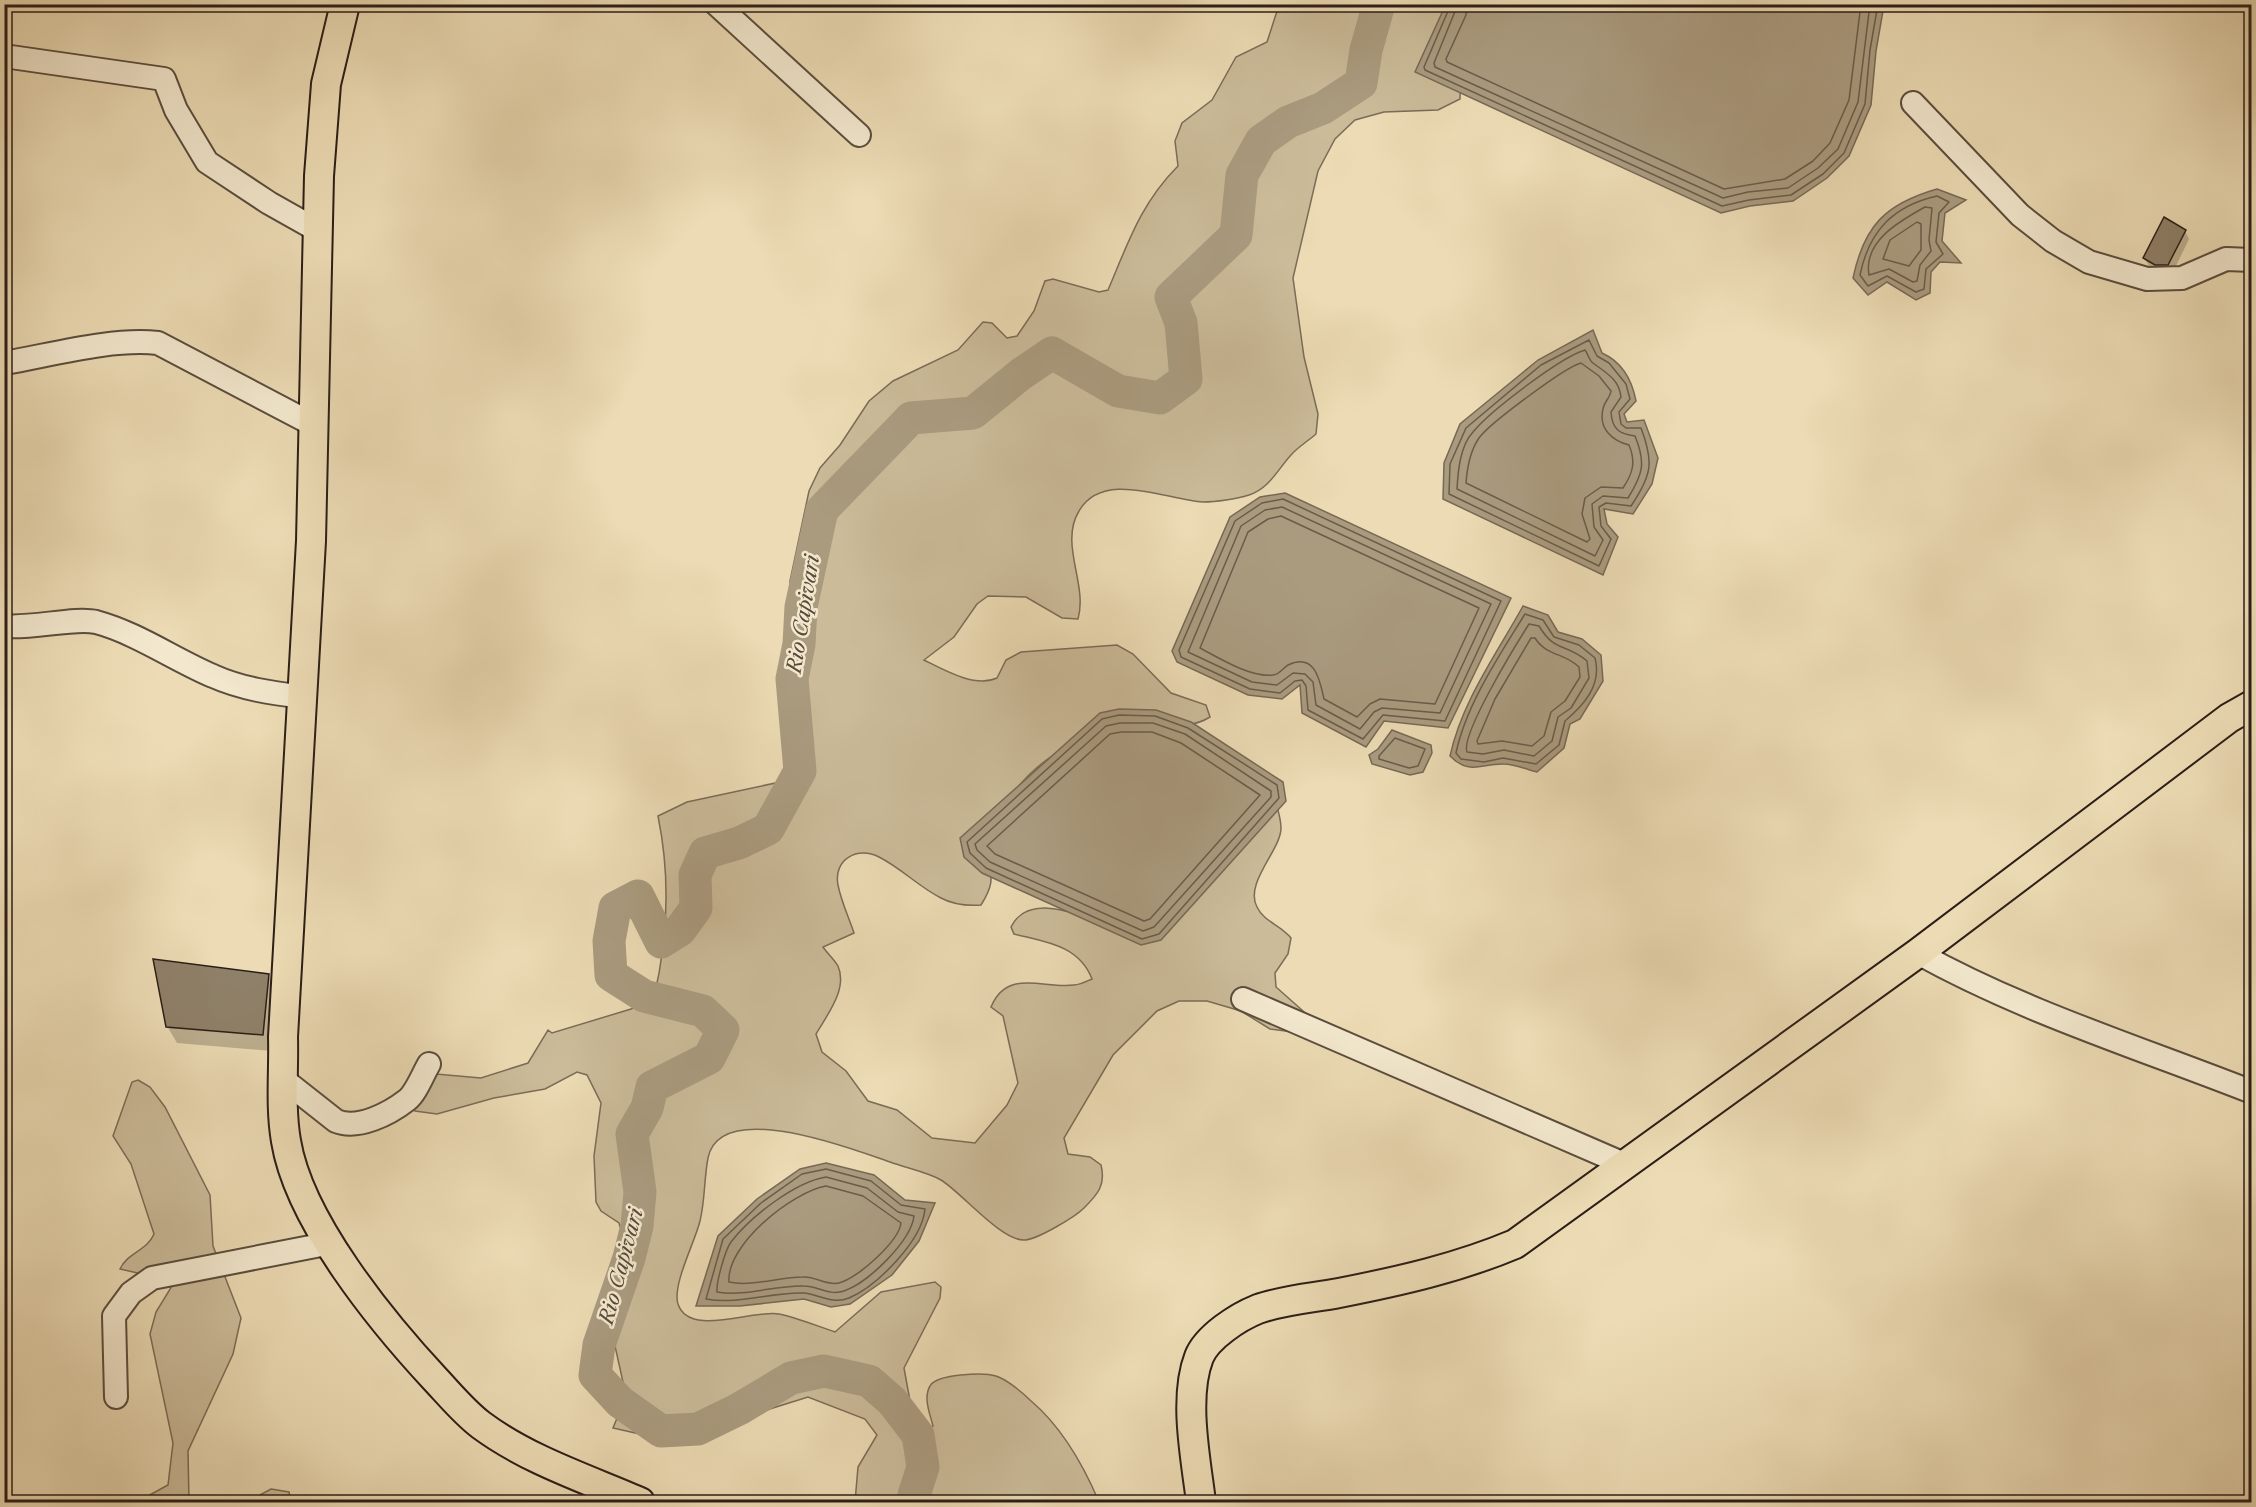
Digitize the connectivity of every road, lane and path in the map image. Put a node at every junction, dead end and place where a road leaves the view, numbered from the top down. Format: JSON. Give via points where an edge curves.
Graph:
{"nodes":[{"id":1,"x":345,"y":4,"type":"edge"},
{"id":2,"x":716,"y":4,"type":"edge"},
{"id":3,"x":4,"y":56,"type":"edge"},
{"id":4,"x":1913,"y":103,"type":"dead end"},
{"id":5,"x":859,"y":135,"type":"dead end"},
{"id":6,"x":318,"y":230,"type":"junction"},
{"id":7,"x":2252,"y":260,"type":"edge"},
{"id":8,"x":4,"y":363,"type":"edge"},
{"id":9,"x":314,"y":425,"type":"junction"},
{"id":10,"x":4,"y":626,"type":"edge"},
{"id":11,"x":303,"y":698,"type":"junction"},
{"id":12,"x":2252,"y":705,"type":"edge"},
{"id":13,"x":1918,"y":953,"type":"junction"},
{"id":14,"x":1242,"y":999,"type":"dead end"},
{"id":15,"x":429,"y":1064,"type":"dead end"},
{"id":16,"x":284,"y":1080,"type":"junction"},
{"id":17,"x":2252,"y":1092,"type":"edge"},
{"id":18,"x":1624,"y":1164,"type":"junction"},
{"id":19,"x":331,"y":1243,"type":"junction"},
{"id":20,"x":116,"y":1397,"type":"dead end"},
{"id":21,"x":640,"y":1503,"type":"edge"},
{"id":22,"x":1201,"y":1503,"type":"edge"}],
"edges":[{"from":1,"to":6,"type":"main road","via":[[326,84]]},
{"from":2,"to":5,"type":"street"},
{"from":3,"to":6,"type":"street","via":[[164,79],[176,110],[207,162]]},
{"from":4,"to":7,"type":"street","via":[[2020,214],[2053,241],[2089,262],[2147,279],[2182,278],[2226,259]]},
{"from":6,"to":9,"type":"main road"},
{"from":8,"to":9,"type":"street","via":[[103,346],[158,343]]},
{"from":9,"to":11,"type":"main road"},
{"from":10,"to":11,"type":"street","via":[[22,628],[93,621],[214,677],[251,690]]},
{"from":11,"to":16,"type":"main road","via":[[283,1036]]},
{"from":12,"to":13,"type":"main road","via":[[2229,718]]},
{"from":13,"to":17,"type":"street","via":[[2007,996]]},
{"from":13,"to":18,"type":"main road"},
{"from":14,"to":18,"type":"street"},
{"from":15,"to":16,"type":"street","via":[[408,1099],[372,1120],[345,1125]]},
{"from":16,"to":19,"type":"main road","via":[[286,1142],[298,1185]]},
{"from":18,"to":22,"type":"main road","via":[[1515,1244],[1474,1261],[1394,1282],[1258,1309],[1222,1330],[1200,1355],[1193,1378],[1193,1440]]},
{"from":19,"to":20,"type":"street","via":[[152,1278],[131,1293],[114,1316]]},
{"from":19,"to":21,"type":"main road","via":[[407,1349],[480,1425],[522,1450]]}]}
